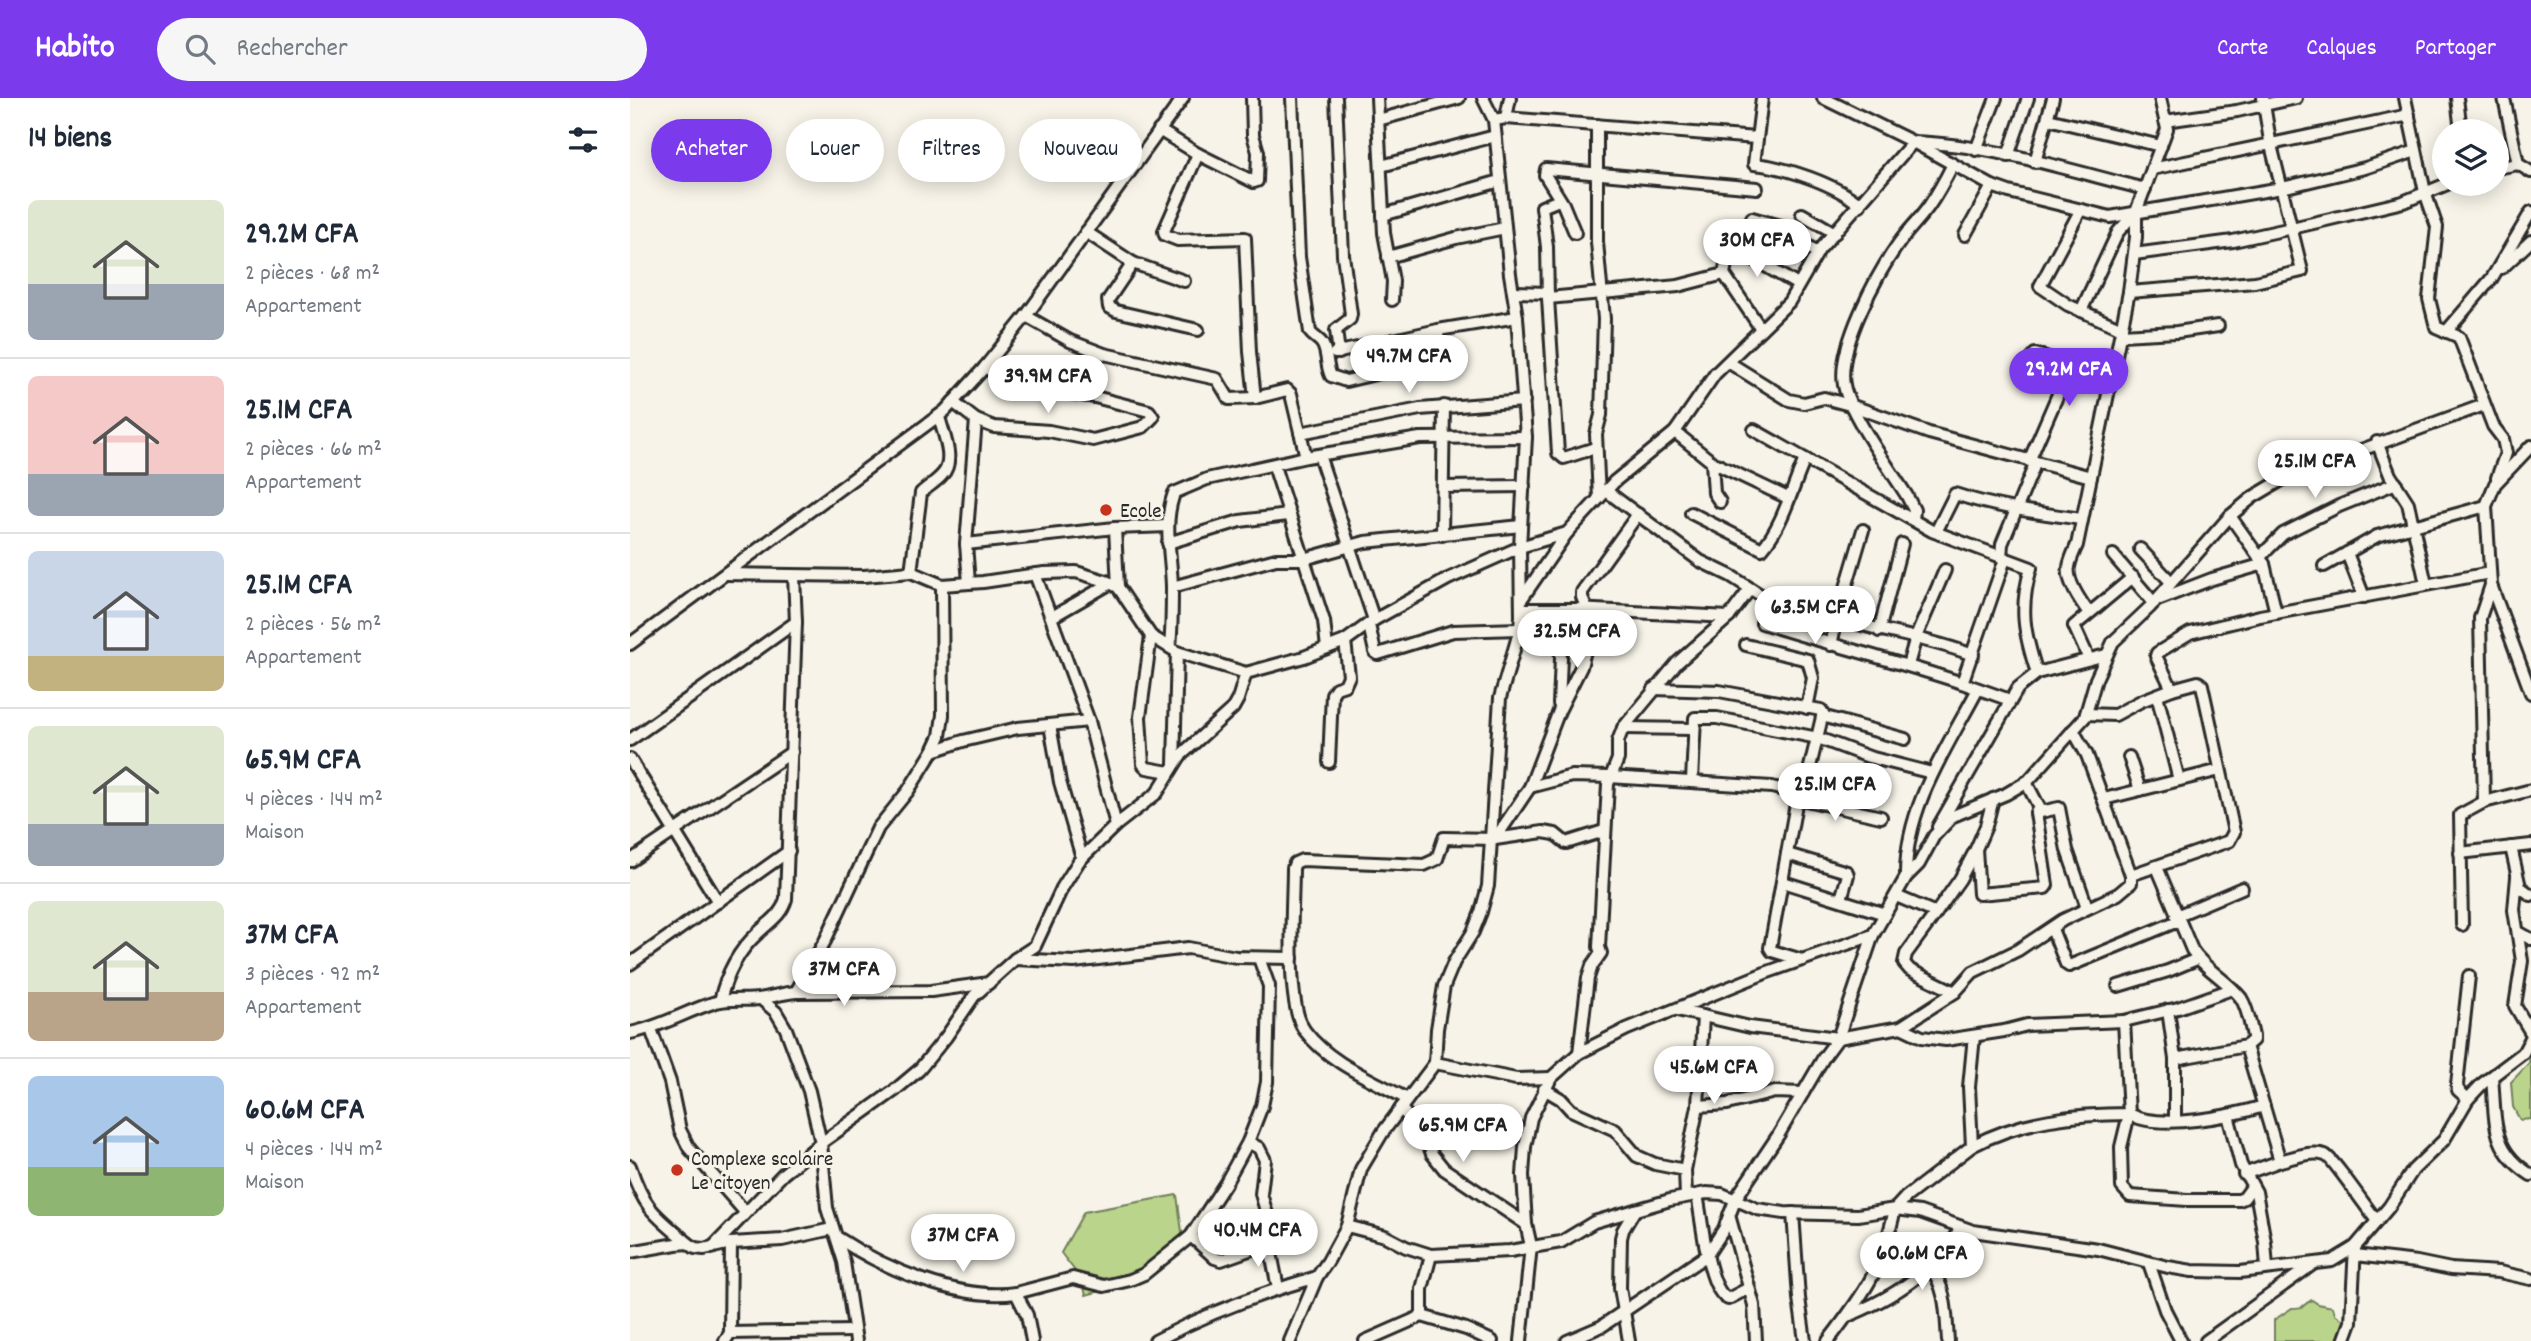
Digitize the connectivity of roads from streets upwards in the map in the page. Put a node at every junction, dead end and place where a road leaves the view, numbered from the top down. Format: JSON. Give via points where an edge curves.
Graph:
{"nodes":[{"id":1,"x":1183,"y":98,"type":"edge"},
{"id":2,"x":1252,"y":98,"type":"edge"},
{"id":3,"x":1292,"y":98,"type":"edge"},
{"id":4,"x":1336,"y":98,"type":"edge"},
{"id":5,"x":1377,"y":98,"type":"edge"},
{"id":6,"x":1459,"y":98,"type":"edge"},
{"id":7,"x":1483,"y":98,"type":"edge"},
{"id":8,"x":1510,"y":98,"type":"edge"},
{"id":9,"x":1762,"y":98,"type":"edge"},
{"id":10,"x":1823,"y":98,"type":"edge"},
{"id":11,"x":1996,"y":98,"type":"edge"},
{"id":12,"x":2028,"y":98,"type":"edge"},
{"id":13,"x":2053,"y":98,"type":"edge"},
{"id":14,"x":2160,"y":98,"type":"edge"},
{"id":15,"x":2296,"y":98,"type":"edge"},
{"id":16,"x":2405,"y":98,"type":"edge"},
{"id":17,"x":2457,"y":98,"type":"edge"},
{"id":18,"x":2504,"y":98,"type":"edge"},
{"id":19,"x":2263,"y":102,"type":"edge"},
{"id":20,"x":2409,"y":116,"type":"junction"},
{"id":21,"x":1506,"y":118,"type":"junction"},
{"id":22,"x":2048,"y":119,"type":"junction"},
{"id":23,"x":2460,"y":119,"type":"edge"},
{"id":24,"x":1378,"y":120,"type":"junction"},
{"id":25,"x":1494,"y":120,"type":"junction"},
{"id":26,"x":2165,"y":121,"type":"junction"},
{"id":27,"x":1597,"y":125,"type":"junction"},
{"id":28,"x":1159,"y":130,"type":"junction"},
{"id":29,"x":1495,"y":136,"type":"junction"},
{"id":30,"x":1756,"y":138,"type":"junction"},
{"id":31,"x":1913,"y":142,"type":"junction"},
{"id":32,"x":2272,"y":145,"type":"junction"},
{"id":33,"x":2161,"y":146,"type":"junction"},
{"id":34,"x":1976,"y":150,"type":"junction"},
{"id":35,"x":2416,"y":151,"type":"junction"},
{"id":36,"x":1198,"y":154,"type":"junction"},
{"id":37,"x":2008,"y":156,"type":"junction"},
{"id":38,"x":2035,"y":162,"type":"junction"},
{"id":39,"x":1954,"y":164,"type":"junction"},
{"id":40,"x":2518,"y":164,"type":"junction"},
{"id":41,"x":1381,"y":166,"type":"junction"},
{"id":42,"x":2509,"y":166,"type":"edge"},
{"id":43,"x":2152,"y":169,"type":"junction"},
{"id":44,"x":2531,"y":172,"type":"edge"},
{"id":45,"x":1597,"y":174,"type":"junction"},
{"id":46,"x":1500,"y":181,"type":"junction"},
{"id":47,"x":1992,"y":186,"type":"junction"},
{"id":48,"x":1757,"y":188,"type":"dead end"},
{"id":49,"x":2282,"y":188,"type":"junction"},
{"id":50,"x":2145,"y":189,"type":"junction"},
{"id":51,"x":2432,"y":189,"type":"edge"},
{"id":52,"x":2425,"y":192,"type":"junction"},
{"id":53,"x":1559,"y":200,"type":"junction"},
{"id":54,"x":1860,"y":205,"type":"junction"},
{"id":55,"x":2080,"y":211,"type":"junction"},
{"id":56,"x":2136,"y":212,"type":"junction"},
{"id":57,"x":2531,"y":212,"type":"edge"},
{"id":58,"x":1802,"y":214,"type":"dead end"},
{"id":59,"x":1382,"y":215,"type":"junction"},
{"id":60,"x":1752,"y":218,"type":"dead end"},
{"id":61,"x":1506,"y":228,"type":"junction"},
{"id":62,"x":2292,"y":228,"type":"junction"},
{"id":63,"x":1086,"y":232,"type":"junction"},
{"id":64,"x":1575,"y":233,"type":"dead end"},
{"id":65,"x":1835,"y":233,"type":"junction"},
{"id":66,"x":1965,"y":235,"type":"dead end"},
{"id":67,"x":2531,"y":241,"type":"edge"},
{"id":68,"x":1817,"y":253,"type":"junction"},
{"id":69,"x":2134,"y":254,"type":"junction"},
{"id":70,"x":1388,"y":257,"type":"junction"},
{"id":71,"x":1133,"y":263,"type":"junction"},
{"id":72,"x":1724,"y":274,"type":"junction"},
{"id":73,"x":2491,"y":278,"type":"junction"},
{"id":74,"x":1184,"y":281,"type":"dead end"},
{"id":75,"x":1798,"y":285,"type":"junction"},
{"id":76,"x":1513,"y":292,"type":"junction"},
{"id":77,"x":2129,"y":292,"type":"junction"},
{"id":78,"x":1602,"y":293,"type":"junction"},
{"id":79,"x":1548,"y":295,"type":"junction"},
{"id":80,"x":1392,"y":300,"type":"dead end"},
{"id":81,"x":2081,"y":311,"type":"junction"},
{"id":82,"x":1026,"y":316,"type":"junction"},
{"id":83,"x":1517,"y":317,"type":"junction"},
{"id":84,"x":2218,"y":326,"type":"dead end"},
{"id":85,"x":1761,"y":329,"type":"junction"},
{"id":86,"x":1198,"y":330,"type":"dead end"},
{"id":87,"x":1438,"y":330,"type":"junction"},
{"id":88,"x":2121,"y":332,"type":"junction"},
{"id":89,"x":2446,"y":332,"type":"junction"},
{"id":90,"x":1339,"y":353,"type":"junction"},
{"id":91,"x":1326,"y":354,"type":"junction"},
{"id":92,"x":1728,"y":362,"type":"junction"},
{"id":93,"x":985,"y":367,"type":"junction"},
{"id":94,"x":2115,"y":369,"type":"junction"},
{"id":95,"x":1255,"y":398,"type":"junction"},
{"id":96,"x":1524,"y":401,"type":"junction"},
{"id":97,"x":953,"y":402,"type":"junction"},
{"id":98,"x":1444,"y":405,"type":"junction"},
{"id":99,"x":1850,"y":405,"type":"junction"},
{"id":100,"x":2484,"y":405,"type":"junction"},
{"id":101,"x":939,"y":417,"type":"junction"},
{"id":102,"x":976,"y":420,"type":"junction"},
{"id":103,"x":1754,"y":430,"type":"dead end"},
{"id":104,"x":1675,"y":432,"type":"junction"},
{"id":105,"x":1300,"y":433,"type":"junction"},
{"id":106,"x":1445,"y":436,"type":"junction"},
{"id":107,"x":1526,"y":437,"type":"junction"},
{"id":108,"x":2377,"y":442,"type":"junction"},
{"id":109,"x":1595,"y":448,"type":"junction"},
{"id":110,"x":2529,"y":451,"type":"edge"},
{"id":111,"x":1319,"y":455,"type":"junction"},
{"id":112,"x":1306,"y":457,"type":"junction"},
{"id":113,"x":1805,"y":458,"type":"junction"},
{"id":114,"x":1712,"y":462,"type":"junction"},
{"id":115,"x":2032,"y":463,"type":"junction"},
{"id":116,"x":1274,"y":466,"type":"junction"},
{"id":117,"x":2091,"y":477,"type":"junction"},
{"id":118,"x":2396,"y":483,"type":"junction"},
{"id":119,"x":2495,"y":484,"type":"junction"},
{"id":120,"x":1524,"y":486,"type":"junction"},
{"id":121,"x":1444,"y":488,"type":"junction"},
{"id":122,"x":1602,"y":494,"type":"junction"},
{"id":123,"x":1788,"y":498,"type":"junction"},
{"id":124,"x":1720,"y":502,"type":"dead end"},
{"id":125,"x":2486,"y":506,"type":"junction"},
{"id":126,"x":2018,"y":510,"type":"junction"},
{"id":127,"x":1691,"y":513,"type":"dead end"},
{"id":128,"x":1638,"y":514,"type":"junction"},
{"id":129,"x":1288,"y":515,"type":"junction"},
{"id":130,"x":2230,"y":516,"type":"junction"},
{"id":131,"x":2082,"y":519,"type":"junction"},
{"id":132,"x":1913,"y":520,"type":"junction"},
{"id":133,"x":2414,"y":525,"type":"junction"},
{"id":134,"x":1167,"y":526,"type":"junction"},
{"id":135,"x":1521,"y":526,"type":"junction"},
{"id":136,"x":1115,"y":528,"type":"junction"},
{"id":137,"x":1863,"y":530,"type":"dead end"},
{"id":138,"x":1936,"y":532,"type":"junction"},
{"id":139,"x":1567,"y":533,"type":"junction"},
{"id":140,"x":1443,"y":535,"type":"junction"},
{"id":141,"x":1168,"y":543,"type":"junction"},
{"id":142,"x":966,"y":544,"type":"junction"},
{"id":143,"x":1902,"y":544,"type":"dead end"},
{"id":144,"x":1349,"y":547,"type":"junction"},
{"id":145,"x":1520,"y":547,"type":"junction"},
{"id":146,"x":2140,"y":549,"type":"dead end"},
{"id":147,"x":2347,"y":553,"type":"junction"},
{"id":148,"x":2113,"y":555,"type":"dead end"},
{"id":149,"x":2003,"y":558,"type":"junction"},
{"id":150,"x":1304,"y":559,"type":"junction"},
{"id":151,"x":2261,"y":561,"type":"junction"},
{"id":152,"x":2324,"y":566,"type":"dead end"},
{"id":153,"x":1945,"y":570,"type":"dead end"},
{"id":154,"x":911,"y":572,"type":"junction"},
{"id":155,"x":2490,"y":573,"type":"junction"},
{"id":156,"x":725,"y":574,"type":"junction"},
{"id":157,"x":1035,"y":574,"type":"junction"},
{"id":158,"x":794,"y":576,"type":"junction"},
{"id":159,"x":2133,"y":577,"type":"junction"},
{"id":160,"x":2171,"y":582,"type":"junction"},
{"id":161,"x":969,"y":583,"type":"junction"},
{"id":162,"x":2426,"y":584,"type":"junction"},
{"id":163,"x":942,"y":585,"type":"junction"},
{"id":164,"x":1115,"y":585,"type":"junction"},
{"id":165,"x":2491,"y":585,"type":"junction"},
{"id":166,"x":1172,"y":587,"type":"junction"},
{"id":167,"x":1749,"y":589,"type":"junction"},
{"id":168,"x":2364,"y":597,"type":"junction"},
{"id":169,"x":2156,"y":601,"type":"junction"},
{"id":170,"x":1773,"y":603,"type":"junction"},
{"id":171,"x":1521,"y":605,"type":"junction"},
{"id":172,"x":1587,"y":610,"type":"junction"},
{"id":173,"x":2089,"y":613,"type":"junction"},
{"id":174,"x":2276,"y":613,"type":"junction"},
{"id":175,"x":1052,"y":617,"type":"junction"},
{"id":176,"x":1728,"y":617,"type":"junction"},
{"id":177,"x":1837,"y":618,"type":"junction"},
{"id":178,"x":796,"y":622,"type":"junction"},
{"id":179,"x":1371,"y":622,"type":"junction"},
{"id":180,"x":1520,"y":629,"type":"junction"},
{"id":181,"x":1559,"y":630,"type":"dead end"},
{"id":182,"x":1879,"y":631,"type":"junction"},
{"id":183,"x":1151,"y":636,"type":"junction"},
{"id":184,"x":1916,"y":637,"type":"junction"},
{"id":185,"x":1345,"y":641,"type":"junction"},
{"id":186,"x":630,"y":644,"type":"edge"},
{"id":187,"x":1746,"y":645,"type":"dead end"},
{"id":188,"x":1830,"y":645,"type":"junction"},
{"id":189,"x":1327,"y":648,"type":"junction"},
{"id":190,"x":1174,"y":649,"type":"junction"},
{"id":191,"x":2106,"y":654,"type":"junction"},
{"id":192,"x":1973,"y":655,"type":"junction"},
{"id":193,"x":2090,"y":659,"type":"junction"},
{"id":194,"x":1908,"y":665,"type":"junction"},
{"id":195,"x":1246,"y":673,"type":"junction"},
{"id":196,"x":2037,"y":673,"type":"junction"},
{"id":197,"x":1962,"y":683,"type":"junction"},
{"id":198,"x":1654,"y":689,"type":"junction"},
{"id":199,"x":1978,"y":689,"type":"junction"},
{"id":200,"x":2172,"y":689,"type":"junction"},
{"id":201,"x":2531,"y":692,"type":"edge"},
{"id":202,"x":2157,"y":695,"type":"junction"},
{"id":203,"x":2010,"y":700,"type":"junction"},
{"id":204,"x":1807,"y":708,"type":"junction"},
{"id":205,"x":1559,"y":711,"type":"junction"},
{"id":206,"x":2086,"y":714,"type":"junction"},
{"id":207,"x":1822,"y":716,"type":"junction"},
{"id":208,"x":1089,"y":721,"type":"junction"},
{"id":209,"x":1051,"y":726,"type":"junction"},
{"id":210,"x":1623,"y":728,"type":"junction"},
{"id":211,"x":1693,"y":729,"type":"junction"},
{"id":212,"x":2073,"y":730,"type":"junction"},
{"id":213,"x":1818,"y":738,"type":"junction"},
{"id":214,"x":1905,"y":739,"type":"dead end"},
{"id":215,"x":630,"y":740,"type":"edge"},
{"id":216,"x":933,"y":751,"type":"junction"},
{"id":217,"x":792,"y":752,"type":"junction"},
{"id":218,"x":2129,"y":757,"type":"dead end"},
{"id":219,"x":630,"y":759,"type":"edge"},
{"id":220,"x":1329,"y":762,"type":"dead end"},
{"id":221,"x":1172,"y":768,"type":"junction"},
{"id":222,"x":2220,"y":770,"type":"junction"},
{"id":223,"x":1933,"y":773,"type":"junction"},
{"id":224,"x":1609,"y":777,"type":"junction"},
{"id":225,"x":2179,"y":780,"type":"junction"},
{"id":226,"x":1692,"y":781,"type":"junction"},
{"id":227,"x":2026,"y":782,"type":"junction"},
{"id":228,"x":1530,"y":787,"type":"junction"},
{"id":229,"x":2140,"y":790,"type":"junction"},
{"id":230,"x":2531,"y":790,"type":"edge"},
{"id":231,"x":1797,"y":798,"type":"junction"},
{"id":232,"x":1993,"y":799,"type":"junction"},
{"id":233,"x":2104,"y":799,"type":"junction"},
{"id":234,"x":2484,"y":802,"type":"junction"},
{"id":235,"x":2036,"y":813,"type":"junction"},
{"id":236,"x":1881,"y":817,"type":"dead end"},
{"id":237,"x":1116,"y":825,"type":"junction"},
{"id":238,"x":674,"y":831,"type":"junction"},
{"id":239,"x":1604,"y":831,"type":"junction"},
{"id":240,"x":1934,"y":836,"type":"junction"},
{"id":241,"x":1493,"y":840,"type":"junction"},
{"id":242,"x":2531,"y":845,"type":"edge"},
{"id":243,"x":2511,"y":847,"type":"junction"},
{"id":244,"x":1976,"y":849,"type":"junction"},
{"id":245,"x":789,"y":851,"type":"junction"},
{"id":246,"x":2460,"y":853,"type":"junction"},
{"id":247,"x":1787,"y":855,"type":"junction"},
{"id":248,"x":1082,"y":858,"type":"junction"},
{"id":249,"x":630,"y":862,"type":"edge"},
{"id":250,"x":2157,"y":867,"type":"junction"},
{"id":251,"x":2132,"y":875,"type":"junction"},
{"id":252,"x":1906,"y":877,"type":"junction"},
{"id":253,"x":2517,"y":877,"type":"junction"},
{"id":254,"x":1783,"y":883,"type":"junction"},
{"id":255,"x":2242,"y":888,"type":"dead end"},
{"id":256,"x":2531,"y":895,"type":"edge"},
{"id":257,"x":1896,"y":896,"type":"junction"},
{"id":258,"x":1841,"y":899,"type":"junction"},
{"id":259,"x":718,"y":902,"type":"junction"},
{"id":260,"x":2087,"y":907,"type":"junction"},
{"id":261,"x":1936,"y":913,"type":"junction"},
{"id":262,"x":1885,"y":914,"type":"junction"},
{"id":263,"x":2177,"y":918,"type":"junction"},
{"id":264,"x":2462,"y":925,"type":"dead end"},
{"id":265,"x":2052,"y":929,"type":"junction"},
{"id":266,"x":2518,"y":932,"type":"junction"},
{"id":267,"x":1873,"y":936,"type":"junction"},
{"id":268,"x":2531,"y":939,"type":"edge"},
{"id":269,"x":1259,"y":958,"type":"junction"},
{"id":270,"x":1292,"y":958,"type":"junction"},
{"id":271,"x":1016,"y":959,"type":"junction"},
{"id":272,"x":2197,"y":959,"type":"junction"},
{"id":273,"x":1802,"y":960,"type":"junction"},
{"id":274,"x":630,"y":964,"type":"edge"},
{"id":275,"x":2469,"y":976,"type":"dead end"},
{"id":276,"x":989,"y":983,"type":"junction"},
{"id":277,"x":2118,"y":986,"type":"dead end"},
{"id":278,"x":2232,"y":989,"type":"junction"},
{"id":279,"x":796,"y":992,"type":"junction"},
{"id":280,"x":1955,"y":992,"type":"junction"},
{"id":281,"x":761,"y":999,"type":"junction"},
{"id":282,"x":720,"y":1000,"type":"junction"},
{"id":283,"x":1677,"y":1010,"type":"junction"},
{"id":284,"x":2168,"y":1010,"type":"junction"},
{"id":285,"x":1703,"y":1016,"type":"junction"},
{"id":286,"x":2124,"y":1021,"type":"junction"},
{"id":287,"x":1901,"y":1027,"type":"junction"},
{"id":288,"x":651,"y":1029,"type":"junction"},
{"id":289,"x":630,"y":1033,"type":"edge"},
{"id":290,"x":2531,"y":1035,"type":"edge"},
{"id":291,"x":1974,"y":1036,"type":"junction"},
{"id":292,"x":1838,"y":1038,"type":"junction"},
{"id":293,"x":2246,"y":1046,"type":"junction"},
{"id":294,"x":1579,"y":1054,"type":"junction"},
{"id":295,"x":2175,"y":1059,"type":"junction"},
{"id":296,"x":1435,"y":1063,"type":"junction"},
{"id":297,"x":2492,"y":1077,"type":"junction"},
{"id":298,"x":1551,"y":1078,"type":"junction"},
{"id":299,"x":1544,"y":1089,"type":"junction"},
{"id":300,"x":1803,"y":1093,"type":"junction"},
{"id":301,"x":2468,"y":1099,"type":"junction"},
{"id":302,"x":1404,"y":1103,"type":"junction"},
{"id":303,"x":2264,"y":1106,"type":"junction"},
{"id":304,"x":1699,"y":1107,"type":"junction"},
{"id":305,"x":2129,"y":1114,"type":"junction"},
{"id":306,"x":2228,"y":1115,"type":"junction"},
{"id":307,"x":2175,"y":1121,"type":"junction"},
{"id":308,"x":1248,"y":1142,"type":"junction"},
{"id":309,"x":821,"y":1143,"type":"junction"},
{"id":310,"x":1972,"y":1146,"type":"junction"},
{"id":311,"x":2280,"y":1161,"type":"junction"},
{"id":312,"x":630,"y":1166,"type":"edge"},
{"id":313,"x":1685,"y":1170,"type":"junction"},
{"id":314,"x":2244,"y":1174,"type":"junction"},
{"id":315,"x":2531,"y":1175,"type":"edge"},
{"id":316,"x":2252,"y":1187,"type":"junction"},
{"id":317,"x":1692,"y":1195,"type":"junction"},
{"id":318,"x":1736,"y":1198,"type":"junction"},
{"id":319,"x":1895,"y":1209,"type":"junction"},
{"id":320,"x":1635,"y":1210,"type":"junction"},
{"id":321,"x":745,"y":1212,"type":"junction"},
{"id":322,"x":1793,"y":1213,"type":"junction"},
{"id":323,"x":1729,"y":1215,"type":"junction"},
{"id":324,"x":2377,"y":1221,"type":"junction"},
{"id":325,"x":1526,"y":1224,"type":"junction"},
{"id":326,"x":1347,"y":1226,"type":"junction"},
{"id":327,"x":1961,"y":1227,"type":"junction"},
{"id":328,"x":835,"y":1234,"type":"junction"},
{"id":329,"x":1191,"y":1236,"type":"junction"},
{"id":330,"x":688,"y":1243,"type":"junction"},
{"id":331,"x":731,"y":1243,"type":"junction"},
{"id":332,"x":1269,"y":1243,"type":"junction"},
{"id":333,"x":1531,"y":1246,"type":"junction"},
{"id":334,"x":712,"y":1248,"type":"junction"},
{"id":335,"x":2355,"y":1251,"type":"junction"},
{"id":336,"x":630,"y":1252,"type":"edge"},
{"id":337,"x":1431,"y":1255,"type":"junction"},
{"id":338,"x":1707,"y":1255,"type":"junction"},
{"id":339,"x":2150,"y":1263,"type":"junction"},
{"id":340,"x":2313,"y":1264,"type":"junction"},
{"id":341,"x":1929,"y":1266,"type":"junction"},
{"id":342,"x":2267,"y":1268,"type":"junction"},
{"id":343,"x":1317,"y":1277,"type":"junction"},
{"id":344,"x":2531,"y":1279,"type":"edge"},
{"id":345,"x":1278,"y":1288,"type":"junction"},
{"id":346,"x":1749,"y":1288,"type":"junction"},
{"id":347,"x":1016,"y":1293,"type":"junction"},
{"id":348,"x":1624,"y":1312,"type":"junction"},
{"id":349,"x":1847,"y":1316,"type":"junction"},
{"id":350,"x":1422,"y":1317,"type":"junction"},
{"id":351,"x":1602,"y":1326,"type":"junction"},
{"id":352,"x":855,"y":1336,"type":"edge"},
{"id":353,"x":727,"y":1337,"type":"edge"},
{"id":354,"x":765,"y":1337,"type":"edge"},
{"id":355,"x":1032,"y":1341,"type":"edge"},
{"id":356,"x":1155,"y":1341,"type":"edge"},
{"id":357,"x":1290,"y":1341,"type":"edge"},
{"id":358,"x":1365,"y":1341,"type":"edge"},
{"id":359,"x":1492,"y":1341,"type":"edge"},
{"id":360,"x":1521,"y":1341,"type":"edge"},
{"id":361,"x":1567,"y":1341,"type":"edge"},
{"id":362,"x":1586,"y":1341,"type":"edge"},
{"id":363,"x":1629,"y":1341,"type":"edge"},
{"id":364,"x":1756,"y":1341,"type":"edge"},
{"id":365,"x":1805,"y":1341,"type":"edge"},
{"id":366,"x":1828,"y":1341,"type":"edge"},
{"id":367,"x":1948,"y":1341,"type":"edge"},
{"id":368,"x":2181,"y":1341,"type":"edge"},
{"id":369,"x":2206,"y":1341,"type":"edge"},
{"id":370,"x":2344,"y":1341,"type":"edge"}],
"edges":[{"from":1,"to":28,"type":"street"},
{"from":2,"to":36,"type":"street","via":[[1257,181]]},
{"from":3,"to":91,"type":"street","via":[[1300,269],[1310,332]]},
{"from":4,"to":90,"type":"street","via":[[1343,255],[1351,314],[1336,330]]},
{"from":5,"to":24,"type":"street"},
{"from":6,"to":24,"type":"street"},
{"from":7,"to":25,"type":"street"},
{"from":8,"to":21,"type":"street"},
{"from":9,"to":30,"type":"street"},
{"from":10,"to":31,"type":"street"},
{"from":11,"to":34,"type":"street"},
{"from":12,"to":37,"type":"street"},
{"from":13,"to":22,"type":"street"},
{"from":14,"to":26,"type":"street"},
{"from":15,"to":19,"type":"street"},
{"from":16,"to":20,"type":"street"},
{"from":17,"to":23,"type":"street"},
{"from":18,"to":40,"type":"street"},
{"from":19,"to":26,"type":"street"},
{"from":19,"to":32,"type":"street"},
{"from":20,"to":32,"type":"street"},
{"from":20,"to":35,"type":"street"},
{"from":21,"to":25,"type":"street"},
{"from":21,"to":27,"type":"street"},
{"from":22,"to":33,"type":"street"},
{"from":22,"to":38,"type":"street"},
{"from":24,"to":41,"type":"street"},
{"from":25,"to":29,"type":"street"},
{"from":26,"to":33,"type":"street"},
{"from":27,"to":30,"type":"street"},
{"from":27,"to":45,"type":"street"},
{"from":28,"to":36,"type":"street"},
{"from":28,"to":63,"type":"street"},
{"from":29,"to":41,"type":"street"},
{"from":29,"to":46,"type":"street"},
{"from":30,"to":54,"type":"street","via":[[1754,164],[1837,188]]},
{"from":31,"to":34,"type":"street"},
{"from":31,"to":39,"type":"street"},
{"from":31,"to":54,"type":"street"},
{"from":32,"to":43,"type":"street"},
{"from":32,"to":49,"type":"street"},
{"from":33,"to":43,"type":"street"},
{"from":34,"to":37,"type":"street"},
{"from":35,"to":49,"type":"street"},
{"from":35,"to":52,"type":"street"},
{"from":36,"to":95,"type":"street","via":[[1164,231],[1178,240],[1245,238]]},
{"from":37,"to":38,"type":"street"},
{"from":38,"to":50,"type":"street"},
{"from":39,"to":47,"type":"street"},
{"from":39,"to":99,"type":"street","via":[[1931,203],[1899,242],[1854,329],[1843,361]]},
{"from":40,"to":42,"type":"street"},
{"from":40,"to":44,"type":"street"},
{"from":41,"to":59,"type":"street"},
{"from":43,"to":50,"type":"street"},
{"from":45,"to":48,"type":"street"},
{"from":45,"to":53,"type":"street","via":[[1546,169]]},
{"from":45,"to":78,"type":"street"},
{"from":46,"to":59,"type":"street"},
{"from":46,"to":61,"type":"street"},
{"from":47,"to":55,"type":"street"},
{"from":47,"to":66,"type":"street"},
{"from":49,"to":56,"type":"street"},
{"from":49,"to":62,"type":"street"},
{"from":50,"to":56,"type":"street"},
{"from":51,"to":52,"type":"street"},
{"from":52,"to":62,"type":"street","via":[[2403,202]]},
{"from":52,"to":89,"type":"street","via":[[2437,227],[2429,299],[2436,327]]},
{"from":53,"to":64,"type":"street"},
{"from":53,"to":79,"type":"street","via":[[1542,207]]},
{"from":54,"to":65,"type":"street"},
{"from":55,"to":56,"type":"street","via":[[2110,217]]},
{"from":55,"to":81,"type":"street","via":[[2040,286]]},
{"from":56,"to":69,"type":"street"},
{"from":56,"to":81,"type":"street","via":[[2118,232]]},
{"from":57,"to":73,"type":"street"},
{"from":58,"to":65,"type":"street"},
{"from":59,"to":70,"type":"street"},
{"from":60,"to":68,"type":"street","via":[[1781,226]]},
{"from":61,"to":70,"type":"street"},
{"from":61,"to":76,"type":"street"},
{"from":62,"to":69,"type":"street"},
{"from":62,"to":77,"type":"street","via":[[2302,271],[2255,282]]},
{"from":63,"to":71,"type":"street"},
{"from":63,"to":82,"type":"street"},
{"from":65,"to":68,"type":"street"},
{"from":67,"to":73,"type":"street"},
{"from":68,"to":75,"type":"street"},
{"from":69,"to":77,"type":"street"},
{"from":70,"to":80,"type":"street"},
{"from":71,"to":74,"type":"street"},
{"from":71,"to":86,"type":"street","via":[[1108,300],[1109,307]]},
{"from":72,"to":75,"type":"street","via":[[1732,247]]},
{"from":72,"to":78,"type":"street","via":[[1678,286]]},
{"from":72,"to":85,"type":"street"},
{"from":73,"to":89,"type":"street"},
{"from":75,"to":85,"type":"street"},
{"from":76,"to":79,"type":"street"},
{"from":76,"to":83,"type":"street"},
{"from":77,"to":88,"type":"street"},
{"from":78,"to":79,"type":"street"},
{"from":78,"to":109,"type":"street","via":[[1603,374]]},
{"from":79,"to":109,"type":"street","via":[[1558,453],[1564,458]]},
{"from":81,"to":88,"type":"street"},
{"from":82,"to":93,"type":"street"},
{"from":82,"to":95,"type":"street","via":[[1104,354],[1217,379],[1229,399]]},
{"from":83,"to":87,"type":"street"},
{"from":83,"to":96,"type":"street"},
{"from":84,"to":88,"type":"street"},
{"from":85,"to":92,"type":"street"},
{"from":87,"to":90,"type":"street"},
{"from":87,"to":91,"type":"street","via":[[1439,351],[1434,360],[1346,381],[1331,376]]},
{"from":88,"to":94,"type":"street"},
{"from":89,"to":100,"type":"street","via":[[2459,337]]},
{"from":90,"to":91,"type":"street"},
{"from":92,"to":99,"type":"street","via":[[1789,400],[1804,403],[1824,398]]},
{"from":92,"to":104,"type":"street"},
{"from":93,"to":97,"type":"street"},
{"from":93,"to":102,"type":"street","via":[[1013,384],[1095,397],[1150,411],[1153,417],[1143,427],[1093,440],[994,427]]},
{"from":94,"to":115,"type":"street","via":[[2035,354],[2025,373],[2062,384]]},
{"from":94,"to":117,"type":"street"},
{"from":95,"to":105,"type":"street","via":[[1287,390]]},
{"from":96,"to":98,"type":"street"},
{"from":96,"to":107,"type":"street"},
{"from":97,"to":101,"type":"street"},
{"from":97,"to":102,"type":"street"},
{"from":98,"to":105,"type":"street"},
{"from":98,"to":106,"type":"street"},
{"from":99,"to":115,"type":"street"},
{"from":99,"to":132,"type":"street","via":[[1907,496]]},
{"from":100,"to":108,"type":"street"},
{"from":100,"to":119,"type":"street","via":[[2506,453]]},
{"from":101,"to":154,"type":"street","via":[[947,468],[921,493]]},
{"from":101,"to":156,"type":"street"},
{"from":102,"to":142,"type":"street"},
{"from":103,"to":113,"type":"street"},
{"from":104,"to":114,"type":"street"},
{"from":104,"to":122,"type":"street"},
{"from":105,"to":112,"type":"street"},
{"from":106,"to":107,"type":"street"},
{"from":106,"to":111,"type":"street"},
{"from":106,"to":121,"type":"street"},
{"from":107,"to":120,"type":"street"},
{"from":108,"to":118,"type":"street"},
{"from":108,"to":130,"type":"street","via":[[2285,478]]},
{"from":109,"to":122,"type":"street"},
{"from":110,"to":119,"type":"street"},
{"from":111,"to":112,"type":"street"},
{"from":111,"to":144,"type":"street"},
{"from":112,"to":116,"type":"street"},
{"from":113,"to":123,"type":"street"},
{"from":113,"to":132,"type":"street"},
{"from":114,"to":123,"type":"street"},
{"from":114,"to":124,"type":"street","via":[[1714,493]]},
{"from":115,"to":117,"type":"street"},
{"from":115,"to":126,"type":"street"},
{"from":116,"to":129,"type":"street"},
{"from":116,"to":134,"type":"street","via":[[1207,479],[1174,492]]},
{"from":117,"to":131,"type":"street"},
{"from":118,"to":133,"type":"street"},
{"from":118,"to":151,"type":"street","via":[[2283,534]]},
{"from":119,"to":125,"type":"street"},
{"from":120,"to":121,"type":"street"},
{"from":120,"to":135,"type":"street"},
{"from":121,"to":140,"type":"street"},
{"from":122,"to":128,"type":"street"},
{"from":122,"to":139,"type":"street"},
{"from":123,"to":127,"type":"street","via":[[1762,549]]},
{"from":125,"to":133,"type":"street"},
{"from":125,"to":155,"type":"street"},
{"from":126,"to":131,"type":"street"},
{"from":126,"to":138,"type":"street","via":[[1955,494]]},
{"from":126,"to":149,"type":"street","via":[[2002,544]]},
{"from":128,"to":167,"type":"street","via":[[1700,561]]},
{"from":128,"to":172,"type":"street","via":[[1583,592]]},
{"from":129,"to":141,"type":"street","via":[[1240,521]]},
{"from":129,"to":150,"type":"street"},
{"from":130,"to":151,"type":"street"},
{"from":130,"to":160,"type":"street"},
{"from":131,"to":173,"type":"street","via":[[2069,574]]},
{"from":132,"to":138,"type":"street"},
{"from":133,"to":147,"type":"street","via":[[2376,536]]},
{"from":133,"to":162,"type":"street"},
{"from":134,"to":136,"type":"street"},
{"from":134,"to":141,"type":"street"},
{"from":135,"to":140,"type":"street"},
{"from":135,"to":145,"type":"street"},
{"from":136,"to":142,"type":"street"},
{"from":136,"to":164,"type":"street"},
{"from":137,"to":177,"type":"street"},
{"from":138,"to":149,"type":"street"},
{"from":139,"to":145,"type":"street"},
{"from":139,"to":171,"type":"street"},
{"from":140,"to":144,"type":"street"},
{"from":141,"to":166,"type":"street"},
{"from":142,"to":161,"type":"street"},
{"from":143,"to":182,"type":"street"},
{"from":144,"to":150,"type":"street"},
{"from":144,"to":179,"type":"street"},
{"from":145,"to":171,"type":"street"},
{"from":145,"to":179,"type":"street","via":[[1448,579]]},
{"from":146,"to":160,"type":"street"},
{"from":147,"to":152,"type":"street"},
{"from":147,"to":168,"type":"street"},
{"from":148,"to":159,"type":"street"},
{"from":149,"to":192,"type":"street"},
{"from":149,"to":196,"type":"street","via":[[2031,568],[2023,615]]},
{"from":150,"to":166,"type":"street","via":[[1276,559]]},
{"from":150,"to":189,"type":"street","via":[[1324,621]]},
{"from":151,"to":169,"type":"street"},
{"from":151,"to":174,"type":"street"},
{"from":153,"to":184,"type":"street"},
{"from":154,"to":158,"type":"street"},
{"from":154,"to":163,"type":"street"},
{"from":155,"to":162,"type":"street"},
{"from":155,"to":165,"type":"street"},
{"from":156,"to":158,"type":"street"},
{"from":156,"to":186,"type":"street"},
{"from":157,"to":161,"type":"street"},
{"from":157,"to":164,"type":"street","via":[[1076,572]]},
{"from":157,"to":175,"type":"street"},
{"from":158,"to":178,"type":"street"},
{"from":159,"to":169,"type":"street"},
{"from":159,"to":173,"type":"street"},
{"from":160,"to":169,"type":"street"},
{"from":161,"to":163,"type":"street"},
{"from":162,"to":168,"type":"street"},
{"from":163,"to":216,"type":"street","via":[[942,725]]},
{"from":164,"to":175,"type":"street"},
{"from":164,"to":183,"type":"street"},
{"from":165,"to":201,"type":"street"},
{"from":165,"to":234,"type":"street","via":[[2480,618]]},
{"from":166,"to":190,"type":"street"},
{"from":167,"to":170,"type":"street"},
{"from":167,"to":176,"type":"street"},
{"from":168,"to":174,"type":"street"},
{"from":169,"to":191,"type":"street"},
{"from":170,"to":177,"type":"street"},
{"from":170,"to":188,"type":"street","via":[[1762,623]]},
{"from":171,"to":172,"type":"street"},
{"from":171,"to":180,"type":"street"},
{"from":172,"to":176,"type":"street"},
{"from":172,"to":205,"type":"street","via":[[1588,638],[1581,667]]},
{"from":173,"to":193,"type":"street","via":[[2074,626]]},
{"from":174,"to":200,"type":"street","via":[[2190,633],[2157,653]]},
{"from":175,"to":208,"type":"street"},
{"from":176,"to":198,"type":"street"},
{"from":177,"to":182,"type":"street"},
{"from":177,"to":188,"type":"street"},
{"from":178,"to":215,"type":"street"},
{"from":178,"to":217,"type":"street"},
{"from":179,"to":180,"type":"street","via":[[1378,654],[1453,631]]},
{"from":179,"to":185,"type":"street"},
{"from":180,"to":241,"type":"street","via":[[1500,698]]},
{"from":181,"to":205,"type":"street"},
{"from":182,"to":184,"type":"street"},
{"from":183,"to":190,"type":"street"},
{"from":183,"to":221,"type":"street","via":[[1140,717],[1143,764]]},
{"from":184,"to":192,"type":"street"},
{"from":184,"to":194,"type":"street"},
{"from":185,"to":189,"type":"street"},
{"from":185,"to":220,"type":"street","via":[[1349,676],[1332,694]]},
{"from":187,"to":204,"type":"street","via":[[1808,660],[1812,678]]},
{"from":188,"to":194,"type":"street"},
{"from":189,"to":195,"type":"street"},
{"from":190,"to":195,"type":"street"},
{"from":190,"to":221,"type":"street"},
{"from":191,"to":193,"type":"street"},
{"from":191,"to":206,"type":"street"},
{"from":192,"to":197,"type":"street"},
{"from":193,"to":196,"type":"street"},
{"from":194,"to":197,"type":"street"},
{"from":195,"to":221,"type":"street","via":[[1233,708]]},
{"from":196,"to":203,"type":"street"},
{"from":197,"to":199,"type":"street"},
{"from":198,"to":204,"type":"street","via":[[1719,691]]},
{"from":198,"to":210,"type":"street"},
{"from":199,"to":203,"type":"street"},
{"from":199,"to":223,"type":"street"},
{"from":200,"to":202,"type":"street"},
{"from":200,"to":222,"type":"street","via":[[2200,683]]},
{"from":202,"to":206,"type":"street","via":[[2115,715]]},
{"from":202,"to":225,"type":"street"},
{"from":203,"to":240,"type":"street"},
{"from":204,"to":207,"type":"street","via":[[1821,710]]},
{"from":205,"to":228,"type":"street"},
{"from":206,"to":212,"type":"street"},
{"from":207,"to":213,"type":"street"},
{"from":207,"to":214,"type":"street"},
{"from":208,"to":209,"type":"street"},
{"from":208,"to":237,"type":"street"},
{"from":209,"to":216,"type":"street","via":[[1018,728]]},
{"from":209,"to":248,"type":"street","via":[[1060,782]]},
{"from":210,"to":211,"type":"street"},
{"from":210,"to":224,"type":"street","via":[[1618,760]]},
{"from":211,"to":213,"type":"street","via":[[1695,718],[1717,718]]},
{"from":211,"to":226,"type":"street"},
{"from":212,"to":227,"type":"street"},
{"from":212,"to":233,"type":"street"},
{"from":213,"to":223,"type":"street","via":[[1868,757]]},
{"from":213,"to":231,"type":"street","via":[[1804,792]]},
{"from":216,"to":279,"type":"street","via":[[878,828]]},
{"from":217,"to":238,"type":"street"},
{"from":217,"to":245,"type":"street"},
{"from":218,"to":229,"type":"street"},
{"from":219,"to":238,"type":"street"},
{"from":221,"to":237,"type":"street","via":[[1157,793]]},
{"from":222,"to":225,"type":"street"},
{"from":222,"to":250,"type":"street","via":[[2233,837]]},
{"from":223,"to":252,"type":"street","via":[[1906,851]]},
{"from":224,"to":226,"type":"street"},
{"from":224,"to":228,"type":"street","via":[[1572,776]]},
{"from":224,"to":239,"type":"street"},
{"from":225,"to":229,"type":"street"},
{"from":226,"to":231,"type":"street","via":[[1772,787]]},
{"from":227,"to":232,"type":"street"},
{"from":227,"to":235,"type":"street","via":[[2039,807]]},
{"from":228,"to":241,"type":"street"},
{"from":229,"to":233,"type":"street"},
{"from":230,"to":234,"type":"street"},
{"from":231,"to":236,"type":"street"},
{"from":231,"to":247,"type":"street"},
{"from":232,"to":240,"type":"street","via":[[1953,816]]},
{"from":232,"to":244,"type":"street"},
{"from":233,"to":251,"type":"street"},
{"from":234,"to":246,"type":"street","via":[[2460,815]]},
{"from":235,"to":244,"type":"street","via":[[2045,888],[1979,894]]},
{"from":235,"to":260,"type":"street","via":[[2059,808],[2067,850]]},
{"from":237,"to":248,"type":"street"},
{"from":238,"to":249,"type":"street"},
{"from":238,"to":259,"type":"street"},
{"from":239,"to":241,"type":"street","via":[[1566,843],[1543,832]]},
{"from":239,"to":294,"type":"street","via":[[1601,953],[1588,978]]},
{"from":240,"to":252,"type":"street"},
{"from":241,"to":270,"type":"street","via":[[1444,838],[1437,859],[1424,864],[1298,861],[1293,868]]},
{"from":241,"to":296,"type":"street","via":[[1482,912],[1444,986]]},
{"from":242,"to":243,"type":"street"},
{"from":243,"to":246,"type":"street"},
{"from":243,"to":253,"type":"street"},
{"from":244,"to":261,"type":"street"},
{"from":245,"to":259,"type":"street"},
{"from":245,"to":282,"type":"street","via":[[782,912],[747,944],[725,979]]},
{"from":246,"to":264,"type":"street"},
{"from":247,"to":254,"type":"street"},
{"from":247,"to":258,"type":"street","via":[[1847,872]]},
{"from":248,"to":271,"type":"street","via":[[1062,888],[1035,946]]},
{"from":250,"to":251,"type":"street"},
{"from":250,"to":263,"type":"street"},
{"from":251,"to":260,"type":"street","via":[[2131,883],[2118,894]]},
{"from":252,"to":257,"type":"street"},
{"from":253,"to":256,"type":"street","via":[[2520,887]]},
{"from":253,"to":266,"type":"street","via":[[2514,910]]},
{"from":254,"to":258,"type":"street"},
{"from":254,"to":273,"type":"street","via":[[1770,947]]},
{"from":255,"to":263,"type":"street"},
{"from":257,"to":261,"type":"street"},
{"from":257,"to":262,"type":"street"},
{"from":258,"to":262,"type":"street"},
{"from":259,"to":274,"type":"street"},
{"from":260,"to":265,"type":"street"},
{"from":261,"to":280,"type":"street","via":[[1904,963]]},
{"from":262,"to":267,"type":"street"},
{"from":263,"to":265,"type":"street","via":[[2069,966]]},
{"from":263,"to":272,"type":"street"},
{"from":265,"to":280,"type":"street","via":[[1973,972]]},
{"from":266,"to":268,"type":"street"},
{"from":266,"to":290,"type":"street","via":[[2522,961],[2515,1006]]},
{"from":267,"to":273,"type":"street"},
{"from":267,"to":292,"type":"street"},
{"from":269,"to":270,"type":"street"},
{"from":269,"to":271,"type":"street","via":[[1188,948],[1074,962]]},
{"from":269,"to":308,"type":"street","via":[[1269,986],[1267,1082]]},
{"from":270,"to":302,"type":"street","via":[[1297,1018],[1306,1033]]},
{"from":271,"to":276,"type":"street"},
{"from":272,"to":277,"type":"street"},
{"from":272,"to":278,"type":"street"},
{"from":273,"to":283,"type":"street"},
{"from":275,"to":301,"type":"street","via":[[2457,1085]]},
{"from":276,"to":279,"type":"street","via":[[931,991]]},
{"from":276,"to":309,"type":"street","via":[[974,996],[919,1070]]},
{"from":278,"to":284,"type":"street"},
{"from":278,"to":293,"type":"street","via":[[2244,1005],[2253,1036]]},
{"from":279,"to":281,"type":"street"},
{"from":280,"to":287,"type":"street"},
{"from":281,"to":282,"type":"street"},
{"from":281,"to":309,"type":"street","via":[[786,1029],[809,1090]]},
{"from":282,"to":288,"type":"street"},
{"from":283,"to":285,"type":"street"},
{"from":283,"to":294,"type":"street"},
{"from":284,"to":286,"type":"street"},
{"from":284,"to":295,"type":"street"},
{"from":285,"to":292,"type":"street"},
{"from":285,"to":304,"type":"street"},
{"from":286,"to":291,"type":"street","via":[[2027,1025]]},
{"from":286,"to":305,"type":"street"},
{"from":287,"to":291,"type":"street","via":[[1934,1039]]},
{"from":287,"to":292,"type":"street"},
{"from":288,"to":289,"type":"street"},
{"from":288,"to":321,"type":"street","via":[[684,1139]]},
{"from":290,"to":297,"type":"street","via":[[2523,1053]]},
{"from":291,"to":310,"type":"street","via":[[1969,1087]]},
{"from":292,"to":300,"type":"street"},
{"from":293,"to":295,"type":"street"},
{"from":293,"to":303,"type":"street"},
{"from":294,"to":298,"type":"street"},
{"from":295,"to":307,"type":"street"},
{"from":296,"to":298,"type":"street","via":[[1516,1079]]},
{"from":296,"to":302,"type":"street"},
{"from":297,"to":301,"type":"street"},
{"from":297,"to":315,"type":"street","via":[[2502,1149]]},
{"from":298,"to":299,"type":"street"},
{"from":299,"to":313,"type":"street","via":[[1571,1110],[1615,1130],[1637,1156]]},
{"from":299,"to":325,"type":"street","via":[[1526,1140]]},
{"from":300,"to":304,"type":"street","via":[[1775,1092]]},
{"from":300,"to":318,"type":"street"},
{"from":301,"to":324,"type":"street","via":[[2444,1140],[2413,1170]]},
{"from":302,"to":325,"type":"street","via":[[1444,1169]]},
{"from":302,"to":326,"type":"street","via":[[1361,1169]]},
{"from":303,"to":306,"type":"street"},
{"from":303,"to":311,"type":"street"},
{"from":304,"to":313,"type":"street"},
{"from":305,"to":307,"type":"street"},
{"from":305,"to":310,"type":"street","via":[[2088,1114],[2009,1128]]},
{"from":305,"to":316,"type":"street","via":[[2121,1147],[2122,1187],[2130,1196],[2239,1200]]},
{"from":306,"to":307,"type":"street"},
{"from":306,"to":314,"type":"street"},
{"from":308,"to":329,"type":"street"},
{"from":308,"to":332,"type":"street","via":[[1259,1148],[1265,1160],[1261,1194]]},
{"from":309,"to":321,"type":"street"},
{"from":309,"to":328,"type":"street","via":[[827,1208]]},
{"from":310,"to":319,"type":"street"},
{"from":311,"to":314,"type":"street"},
{"from":311,"to":324,"type":"street","via":[[2324,1154]]},
{"from":312,"to":330,"type":"street","via":[[645,1204]]},
{"from":313,"to":317,"type":"street"},
{"from":314,"to":316,"type":"street"},
{"from":316,"to":342,"type":"street","via":[[2262,1217]]},
{"from":317,"to":318,"type":"street"},
{"from":317,"to":320,"type":"street"},
{"from":317,"to":338,"type":"street"},
{"from":318,"to":322,"type":"street","via":[[1757,1209]]},
{"from":318,"to":323,"type":"street"},
{"from":319,"to":322,"type":"street","via":[[1858,1215]]},
{"from":319,"to":327,"type":"street","via":[[1920,1212]]},
{"from":319,"to":349,"type":"street","via":[[1880,1265]]},
{"from":320,"to":333,"type":"street","via":[[1594,1222],[1561,1242]]},
{"from":320,"to":348,"type":"street","via":[[1621,1238]]},
{"from":321,"to":334,"type":"street"},
{"from":322,"to":365,"type":"street"},
{"from":323,"to":338,"type":"street"},
{"from":323,"to":346,"type":"street"},
{"from":324,"to":335,"type":"street"},
{"from":325,"to":333,"type":"street"},
{"from":326,"to":337,"type":"street"},
{"from":326,"to":343,"type":"street"},
{"from":327,"to":339,"type":"street","via":[[2098,1249]]},
{"from":327,"to":341,"type":"street","via":[[1948,1250]]},
{"from":328,"to":331,"type":"street"},
{"from":328,"to":347,"type":"street","via":[[867,1256],[930,1281],[987,1296]]},
{"from":328,"to":352,"type":"street"},
{"from":329,"to":332,"type":"street","via":[[1221,1259]]},
{"from":329,"to":347,"type":"street","via":[[1144,1274],[1115,1285],[1073,1278]]},
{"from":330,"to":334,"type":"street"},
{"from":330,"to":336,"type":"street"},
{"from":331,"to":334,"type":"street"},
{"from":331,"to":353,"type":"street"},
{"from":332,"to":345,"type":"street"},
{"from":333,"to":337,"type":"street"},
{"from":333,"to":360,"type":"street"},
{"from":335,"to":340,"type":"street"},
{"from":335,"to":344,"type":"street"},
{"from":335,"to":370,"type":"street","via":[[2351,1322]]},
{"from":337,"to":350,"type":"street","via":[[1422,1289]]},
{"from":338,"to":346,"type":"street","via":[[1718,1292],[1725,1299]]},
{"from":338,"to":348,"type":"street"},
{"from":339,"to":342,"type":"street","via":[[2192,1271]]},
{"from":339,"to":368,"type":"street"},
{"from":340,"to":342,"type":"street"},
{"from":340,"to":369,"type":"street"},
{"from":341,"to":349,"type":"street","via":[[1880,1303]]},
{"from":341,"to":367,"type":"street","via":[[1943,1292]]},
{"from":343,"to":345,"type":"street"},
{"from":343,"to":357,"type":"street"},
{"from":345,"to":356,"type":"street"},
{"from":346,"to":364,"type":"street"},
{"from":347,"to":355,"type":"street"},
{"from":348,"to":351,"type":"street"},
{"from":348,"to":363,"type":"street"},
{"from":349,"to":366,"type":"street"},
{"from":350,"to":358,"type":"street"},
{"from":350,"to":359,"type":"street"},
{"from":351,"to":361,"type":"street"},
{"from":351,"to":362,"type":"street"},
{"from":352,"to":354,"type":"street"},
{"from":353,"to":354,"type":"street"}]}
